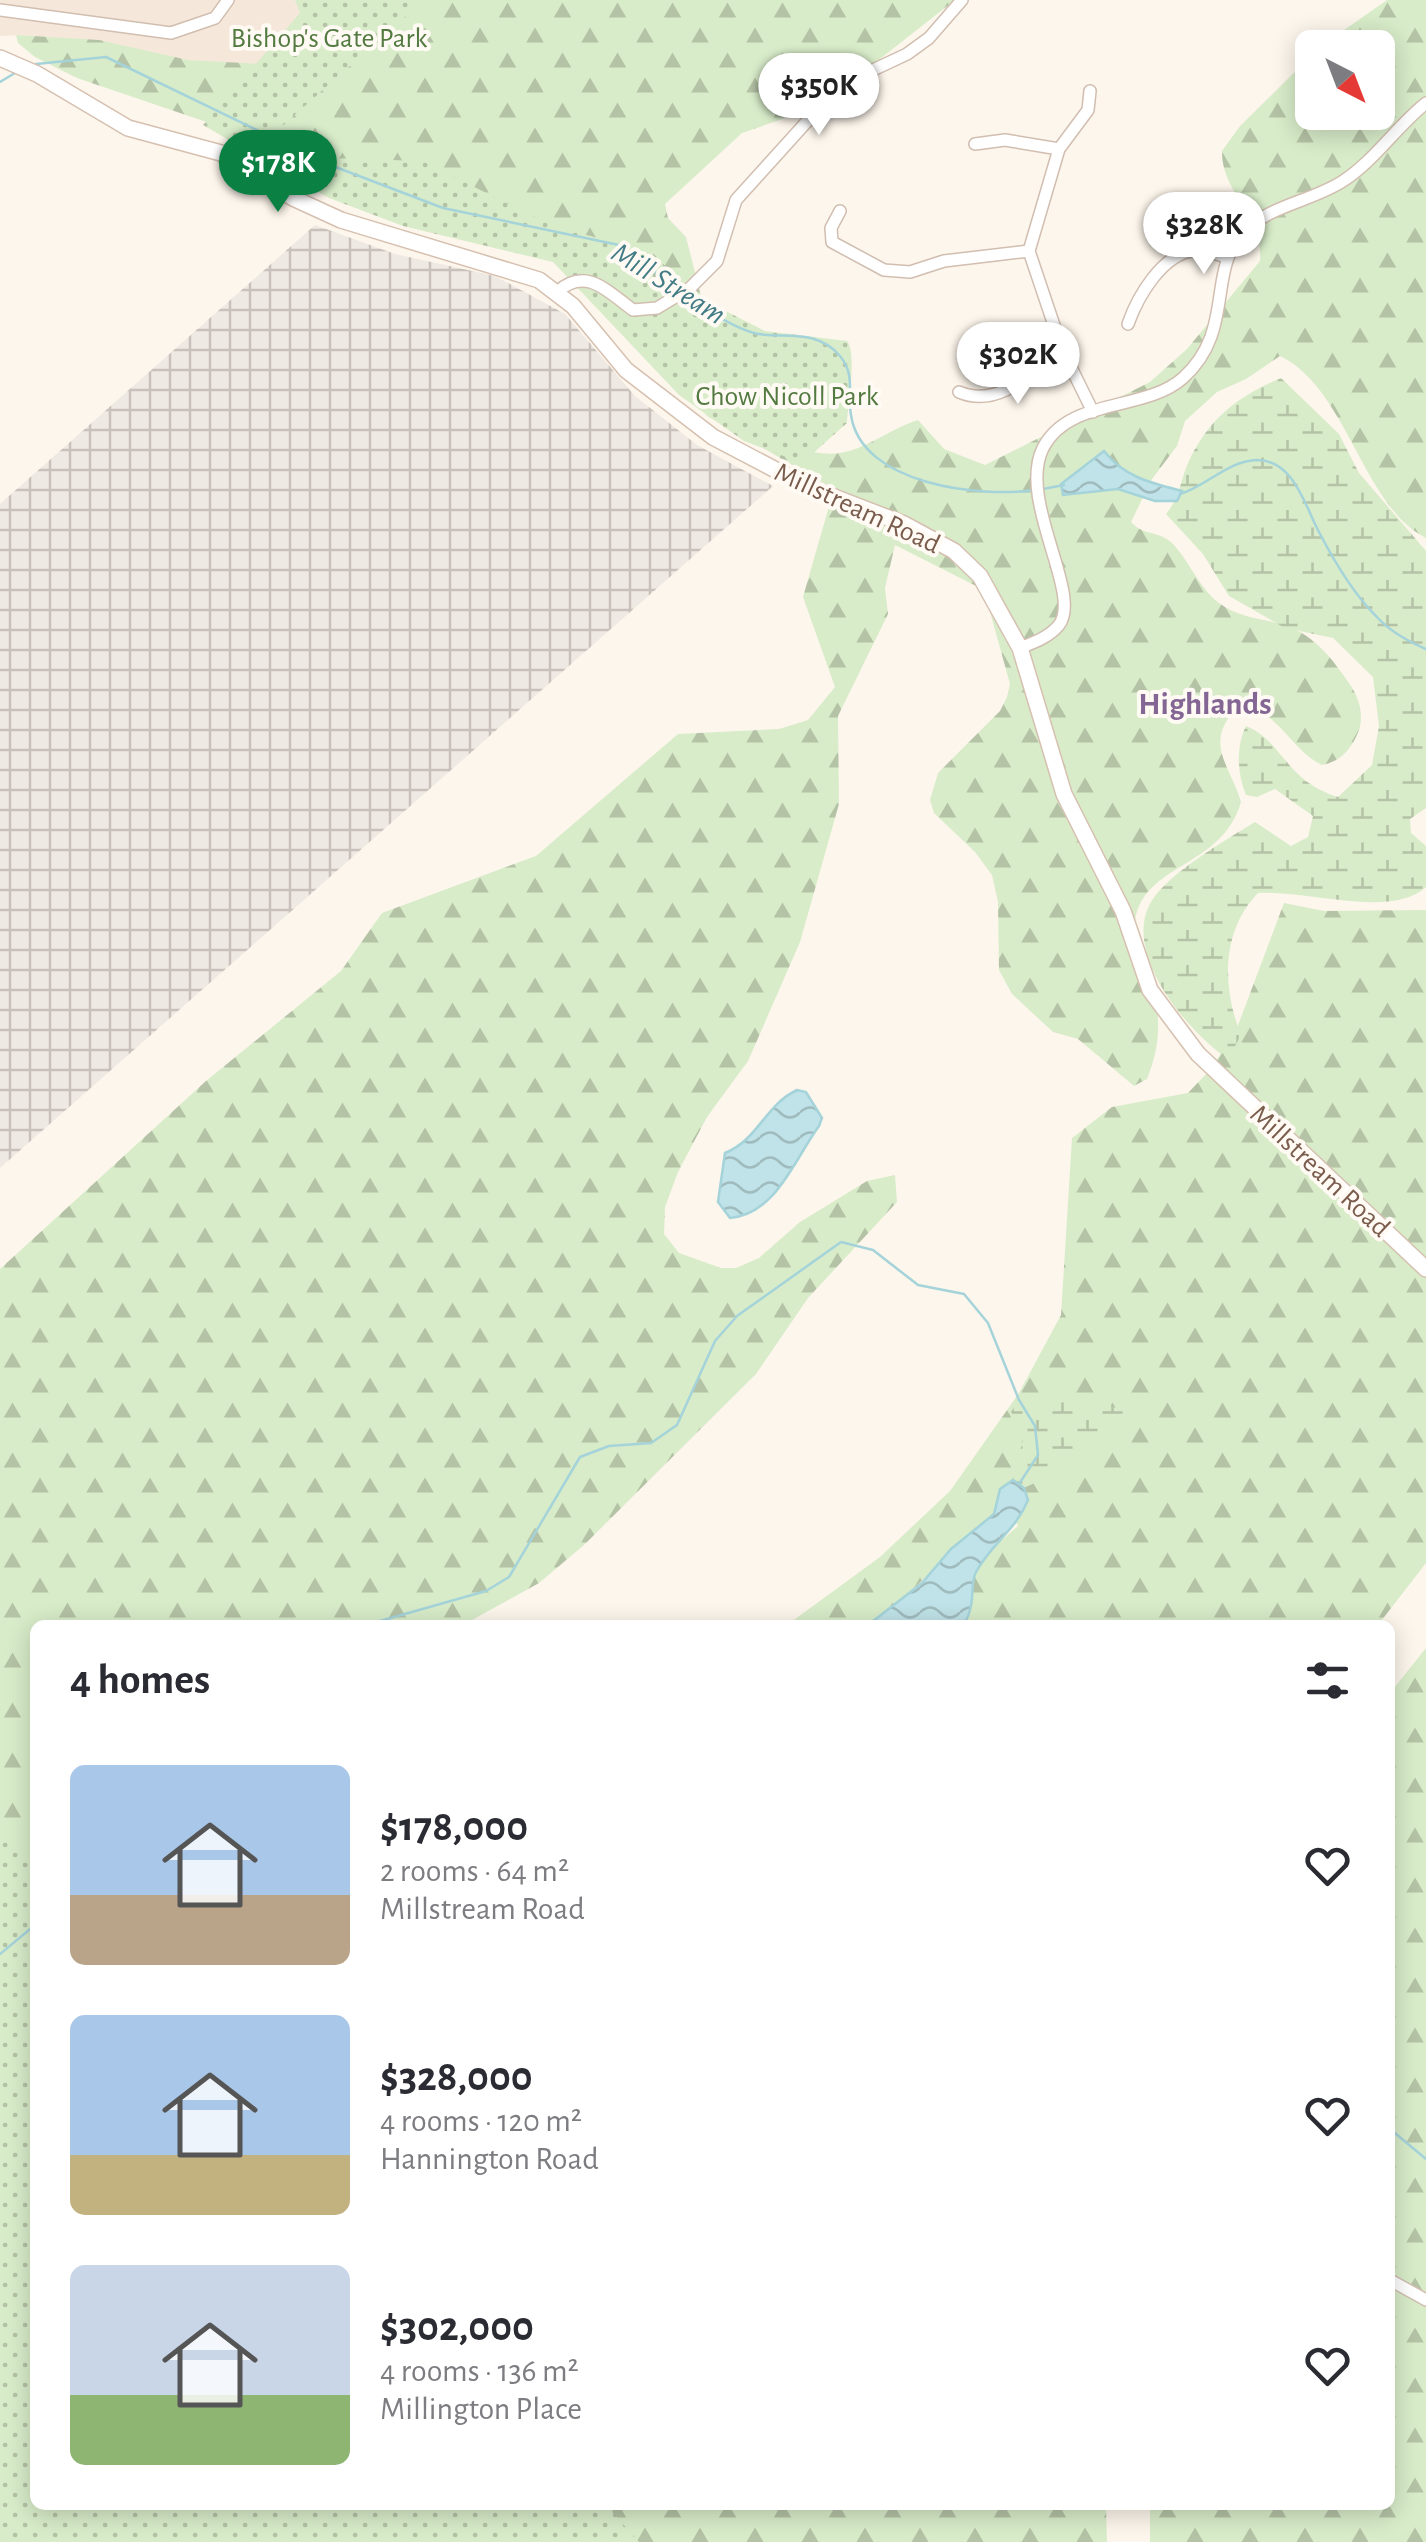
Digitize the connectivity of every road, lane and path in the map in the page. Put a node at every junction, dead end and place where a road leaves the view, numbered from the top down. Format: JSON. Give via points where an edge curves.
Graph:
{"nodes":[{"id":1,"x":228,"y":0,"type":"edge"},
{"id":2,"x":962,"y":0,"type":"edge"},
{"id":3,"x":0,"y":10,"type":"edge"},
{"id":4,"x":0,"y":58,"type":"edge"},
{"id":5,"x":839,"y":86,"type":"junction"},
{"id":6,"x":1090,"y":91,"type":"dead end"},
{"id":7,"x":850,"y":98,"type":"dead end"},
{"id":8,"x":1426,"y":103,"type":"edge"},
{"id":9,"x":975,"y":144,"type":"dead end"},
{"id":10,"x":1060,"y":149,"type":"junction"},
{"id":11,"x":840,"y":210,"type":"dead end"},
{"id":12,"x":1184,"y":216,"type":"dead end"},
{"id":13,"x":1197,"y":250,"type":"junction"},
{"id":14,"x":1029,"y":251,"type":"junction"},
{"id":15,"x":1226,"y":257,"type":"junction"},
{"id":16,"x":557,"y":292,"type":"junction"},
{"id":17,"x":1128,"y":324,"type":"dead end"},
{"id":18,"x":1062,"y":348,"type":"junction"},
{"id":19,"x":959,"y":392,"type":"dead end"},
{"id":20,"x":1093,"y":412,"type":"junction"},
{"id":21,"x":1020,"y":648,"type":"junction"},
{"id":22,"x":1426,"y":1270,"type":"edge"},
{"id":23,"x":1395,"y":2283,"type":"edge"},
{"id":24,"x":1426,"y":2300,"type":"edge"}],
"edges":[{"from":1,"to":3,"type":"street","via":[[215,18],[172,33]]},
{"from":2,"to":5,"type":"street","via":[[930,38]]},
{"from":4,"to":16,"type":"street","name":"Millstream Road","via":[[110,120],[221,153],[316,210],[522,272]]},
{"from":5,"to":7,"type":"street"},
{"from":5,"to":16,"type":"street","via":[[736,200],[717,261],[690,288],[657,308],[633,310],[590,279],[576,278]]},
{"from":6,"to":10,"type":"street","via":[[1088,110]]},
{"from":8,"to":15,"type":"street","via":[[1352,174],[1257,221]]},
{"from":9,"to":10,"type":"street","via":[[1005,140]]},
{"from":10,"to":14,"type":"street"},
{"from":11,"to":14,"type":"street","via":[[832,242],[884,270],[910,272]]},
{"from":12,"to":13,"type":"street"},
{"from":13,"to":15,"type":"street"},
{"from":13,"to":17,"type":"street","via":[[1167,263],[1136,302]]},
{"from":14,"to":18,"type":"street"},
{"from":15,"to":20,"type":"street","via":[[1221,310],[1204,355],[1166,390]]},
{"from":16,"to":21,"type":"street","name":"Millstream Road","via":[[626,370],[713,436],[808,487],[954,551],[980,576]]},
{"from":18,"to":19,"type":"street","via":[[990,397]]},
{"from":18,"to":20,"type":"street"},
{"from":20,"to":21,"type":"street","via":[[1061,427],[1043,448],[1038,503],[1067,606],[1046,637]]},
{"from":21,"to":22,"type":"street","name":"Millstream Road","via":[[1064,794],[1170,1022]]},
{"from":23,"to":24,"type":"street"}]}
